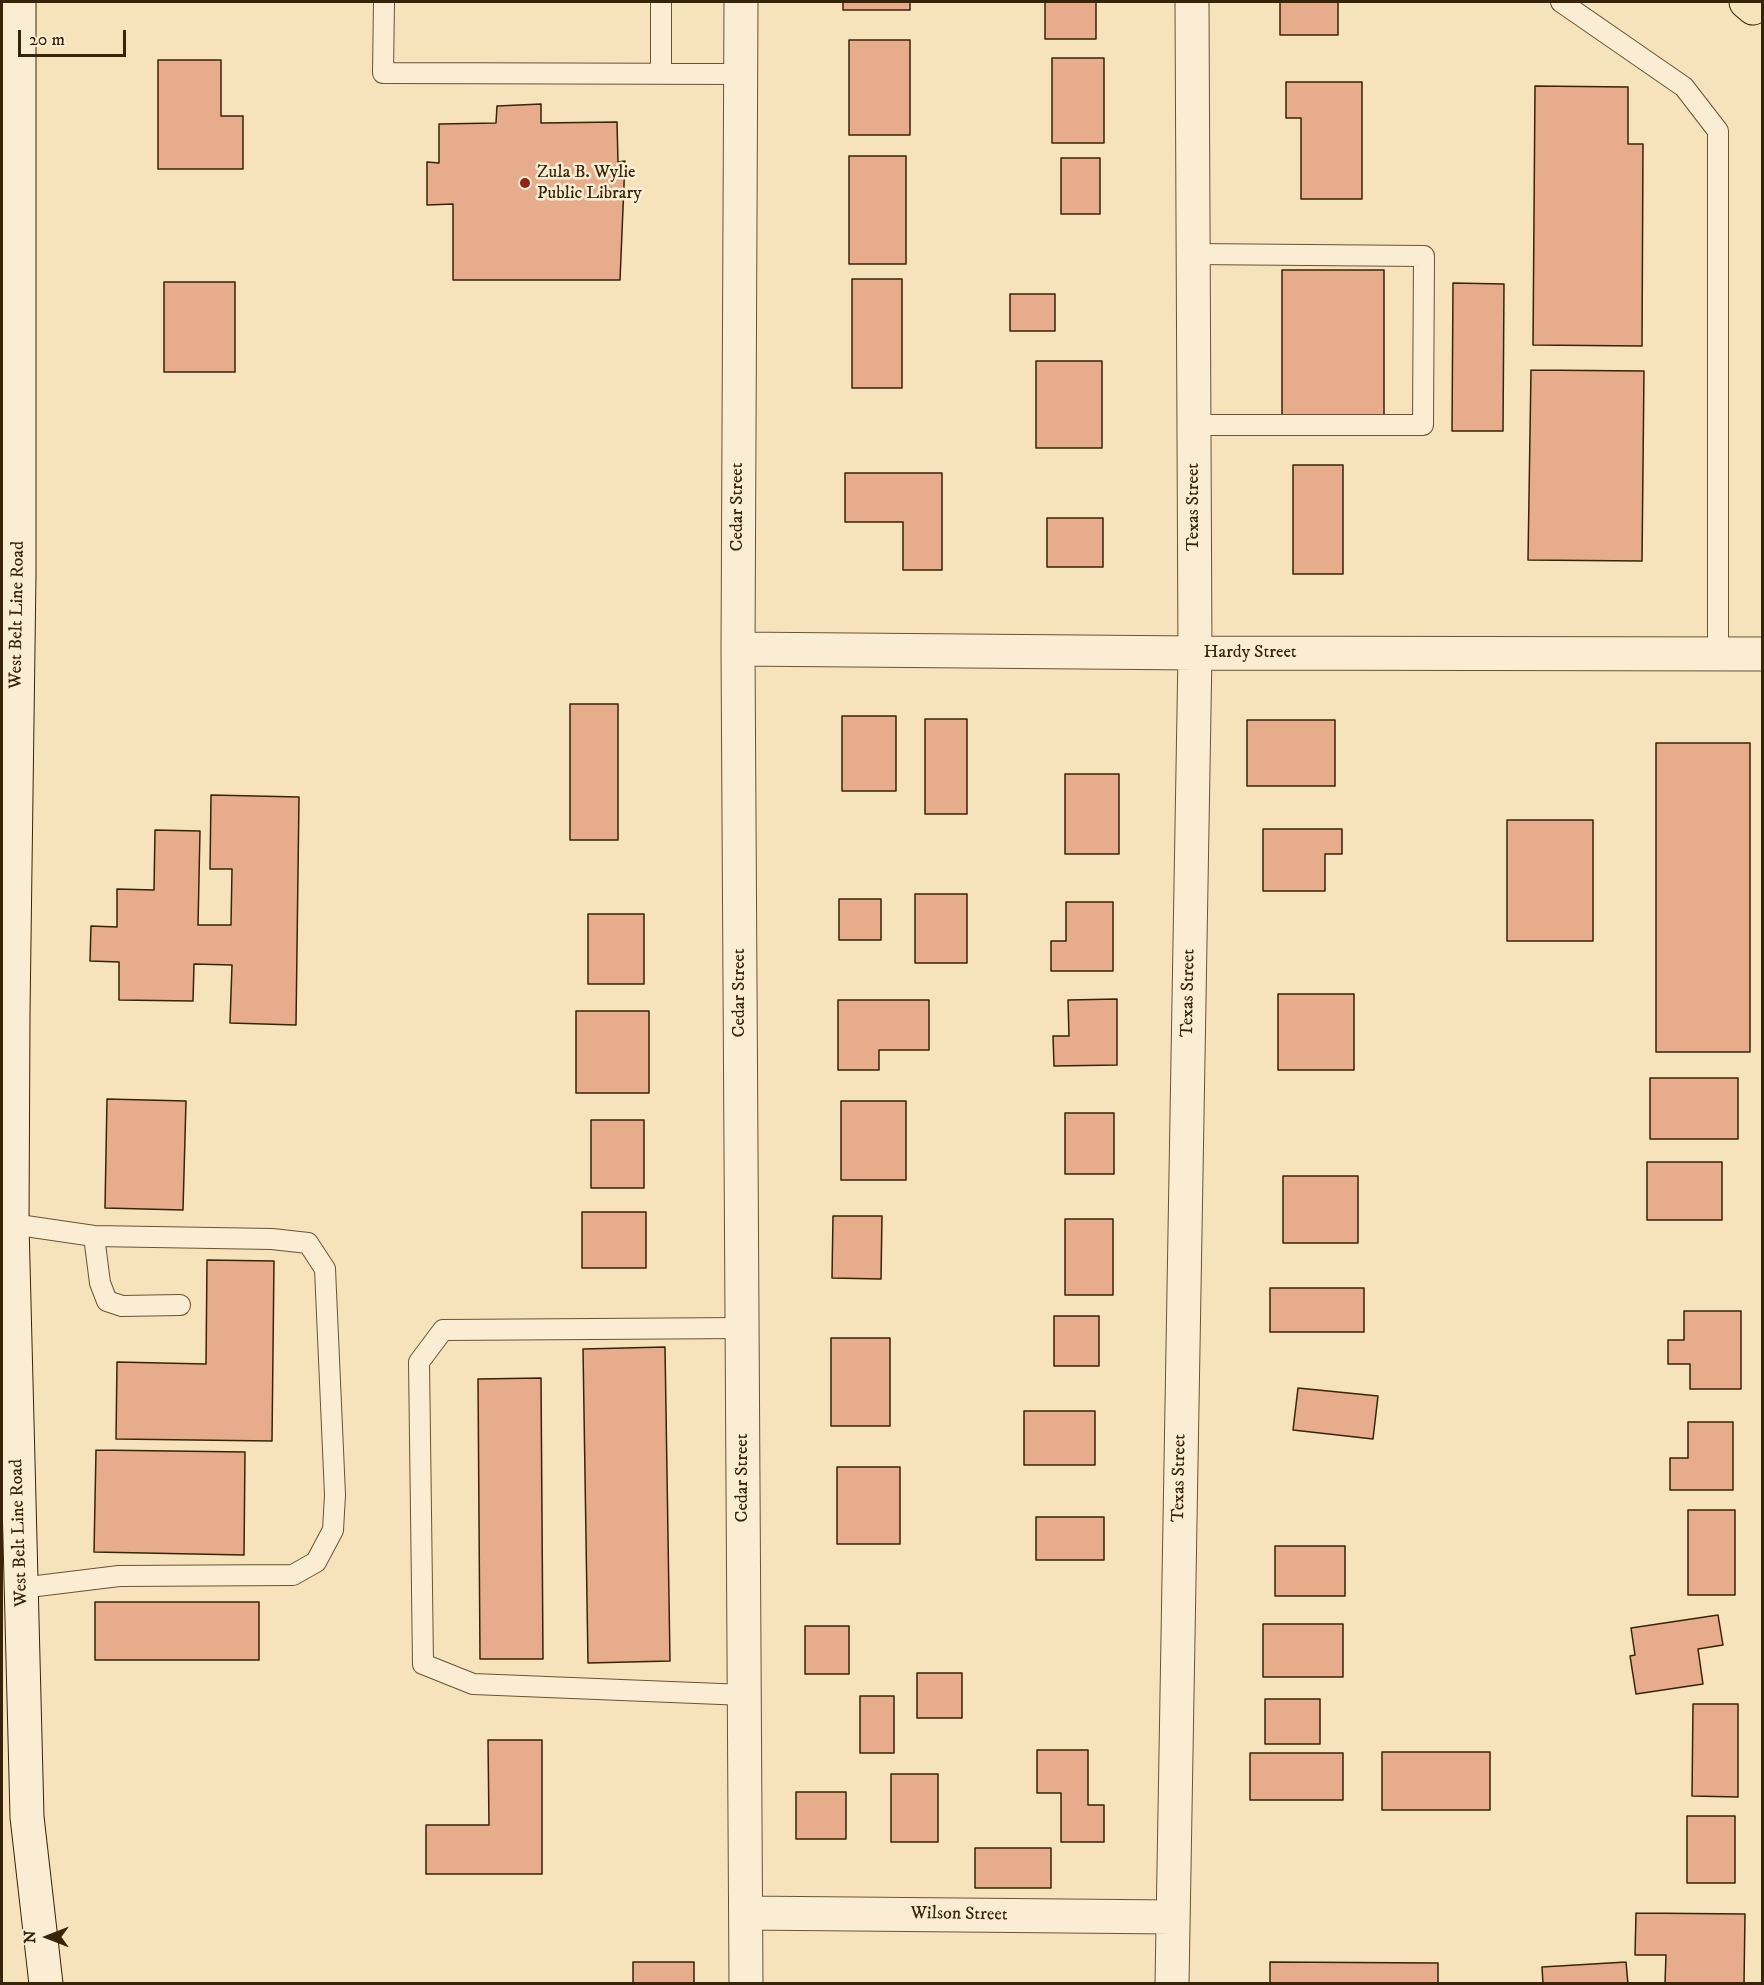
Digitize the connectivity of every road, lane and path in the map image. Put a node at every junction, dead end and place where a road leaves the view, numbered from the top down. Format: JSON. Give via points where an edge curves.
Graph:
{"nodes":[{"id":1,"x":19,"y":2,"type":"edge"},
{"id":2,"x":384,"y":2,"type":"edge"},
{"id":3,"x":661,"y":2,"type":"edge"},
{"id":4,"x":741,"y":2,"type":"edge"},
{"id":5,"x":1192,"y":2,"type":"edge"},
{"id":6,"x":1561,"y":2,"type":"edge"},
{"id":7,"x":661,"y":72,"type":"junction"},
{"id":8,"x":741,"y":74,"type":"junction"},
{"id":9,"x":1193,"y":254,"type":"junction"},
{"id":10,"x":1194,"y":425,"type":"junction"},
{"id":11,"x":738,"y":649,"type":"junction"},
{"id":12,"x":1195,"y":653,"type":"junction"},
{"id":13,"x":1718,"y":653,"type":"junction"},
{"id":14,"x":1762,"y":654,"type":"edge"},
{"id":15,"x":12,"y":1224,"type":"junction"},
{"id":16,"x":94,"y":1236,"type":"junction"},
{"id":17,"x":180,"y":1305,"type":"dead end"},
{"id":18,"x":742,"y":1328,"type":"junction"},
{"id":19,"x":21,"y":1588,"type":"junction"},
{"id":20,"x":745,"y":1695,"type":"junction"},
{"id":21,"x":746,"y":1913,"type":"junction"},
{"id":22,"x":1173,"y":1917,"type":"junction"},
{"id":23,"x":46,"y":1983,"type":"edge"},
{"id":24,"x":746,"y":1983,"type":"edge"},
{"id":25,"x":1172,"y":1983,"type":"edge"}],
"edges":[{"from":1,"to":15,"type":"street","name":"West Belt Line Road","via":[[19,574]]},
{"from":2,"to":7,"type":"lane","via":[[383,73]]},
{"from":3,"to":7,"type":"lane"},
{"from":4,"to":8,"type":"street","name":"Cedar Street"},
{"from":5,"to":9,"type":"street","name":"Texas Street"},
{"from":6,"to":13,"type":"lane","via":[[1684,87],[1718,131]]},
{"from":7,"to":8,"type":"lane"},
{"from":8,"to":11,"type":"street","name":"Cedar Street"},
{"from":9,"to":10,"type":"street","name":"Texas Street"},
{"from":9,"to":10,"type":"lane","via":[[1425,256],[1423,425]]},
{"from":10,"to":12,"type":"street","name":"Texas Street"},
{"from":11,"to":12,"type":"street","name":"Hardy Street"},
{"from":11,"to":18,"type":"street","name":"Cedar Street"},
{"from":12,"to":13,"type":"street","name":"Hardy Street"},
{"from":12,"to":22,"type":"street","name":"Texas Street"},
{"from":13,"to":14,"type":"street","name":"Hardy Street"},
{"from":15,"to":16,"type":"lane"},
{"from":15,"to":19,"type":"street","name":"West Belt Line Road"},
{"from":16,"to":17,"type":"lane","via":[[100,1283],[107,1301],[122,1306]]},
{"from":16,"to":19,"type":"lane","via":[[308,1243],[325,1269],[335,1495],[333,1530],[316,1562],[293,1575],[118,1576]]},
{"from":18,"to":20,"type":"street","name":"Cedar Street"},
{"from":18,"to":20,"type":"lane","via":[[443,1330],[419,1362],[423,1664],[473,1684]]},
{"from":19,"to":23,"type":"street","name":"West Belt Line Road","via":[[27,1817]]},
{"from":20,"to":21,"type":"street","name":"Cedar Street"},
{"from":21,"to":22,"type":"street","name":"Wilson Street"},
{"from":21,"to":24,"type":"street","name":"Cedar Street"},
{"from":22,"to":25,"type":"street","name":"Texas Street"}]}
